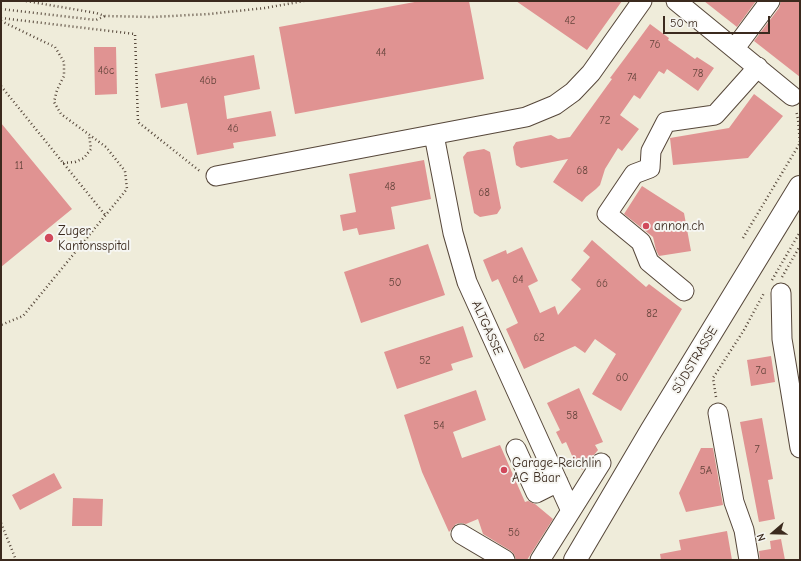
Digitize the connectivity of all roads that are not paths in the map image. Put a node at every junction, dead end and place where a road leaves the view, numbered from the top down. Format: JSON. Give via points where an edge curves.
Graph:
{"nodes":[{"id":1,"x":642,"y":1,"type":"edge"},
{"id":2,"x":676,"y":1,"type":"edge"},
{"id":3,"x":770,"y":1,"type":"edge"},
{"id":4,"x":735,"y":48,"type":"junction"},
{"id":5,"x":758,"y":67,"type":"junction"},
{"id":6,"x":792,"y":96,"type":"road end"},
{"id":7,"x":434,"y":135,"type":"junction"},
{"id":8,"x":216,"y":176,"type":"road end"},
{"id":9,"x":800,"y":186,"type":"edge"},
{"id":10,"x":773,"y":287,"type":"road end"},
{"id":11,"x":684,"y":291,"type":"dead end"},
{"id":12,"x":718,"y":413,"type":"road end"},
{"id":13,"x":800,"y":448,"type":"edge"},
{"id":14,"x":516,"y":449,"type":"dead end"},
{"id":15,"x":601,"y":464,"type":"dead end"},
{"id":16,"x":558,"y":482,"type":"junction"},
{"id":17,"x":571,"y":511,"type":"junction"},
{"id":18,"x":461,"y":534,"type":"dead end"},
{"id":19,"x":592,"y":534,"type":"junction"},
{"id":20,"x":505,"y":560,"type":"edge"},
{"id":21,"x":540,"y":560,"type":"edge"},
{"id":22,"x":575,"y":560,"type":"edge"},
{"id":23,"x":582,"y":560,"type":"edge"},
{"id":24,"x":749,"y":560,"type":"edge"}],
"edges":[{"from":1,"to":7,"type":"street","via":[[591,73],[573,92],[555,105],[526,117]]},
{"from":2,"to":4,"type":"street"},
{"from":3,"to":4,"type":"street"},
{"from":4,"to":5,"type":"street"},
{"from":5,"to":6,"type":"street"},
{"from":5,"to":11,"type":"street","via":[[715,116],[666,122],[651,151],[650,168],[634,174],[608,214],[641,242],[649,262]]},
{"from":7,"to":8,"type":"street"},
{"from":7,"to":16,"type":"street","name":"ALTGASSE","via":[[453,234],[467,282]]},
{"from":9,"to":19,"type":"main road","name":"SÜDSTRASSE","via":[[651,431]]},
{"from":10,"to":13,"type":"street"},
{"from":12,"to":24,"type":"street","via":[[734,502],[744,530]]},
{"from":14,"to":16,"type":"street","via":[[536,492]]},
{"from":15,"to":17,"type":"street"},
{"from":16,"to":17,"type":"street","name":"ALTGASSE"},
{"from":17,"to":21,"type":"street"},
{"from":18,"to":20,"type":"street"},
{"from":19,"to":22,"type":"main road","name":"SÜDSTRASSE"},
{"from":19,"to":23,"type":"main road","name":"SÜDSTRASSE"}]}
